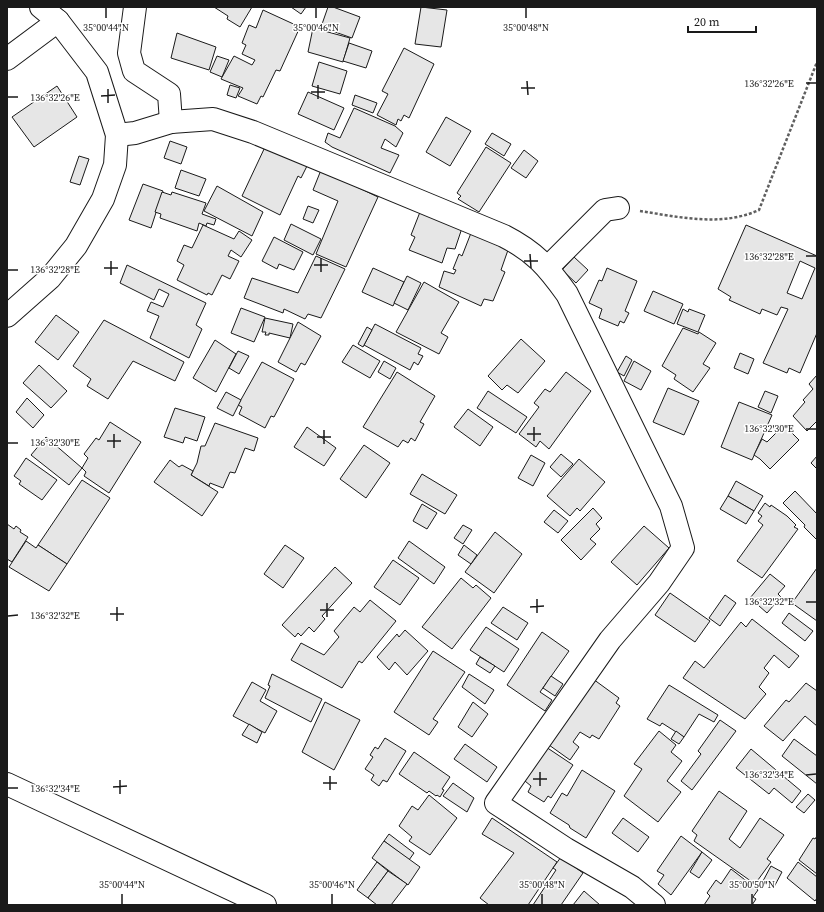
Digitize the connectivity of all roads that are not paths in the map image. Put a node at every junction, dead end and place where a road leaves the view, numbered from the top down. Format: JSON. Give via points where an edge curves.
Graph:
{"nodes":[{"id":1,"x":41,"y":7,"type":"edge"},
{"id":2,"x":135,"y":7,"type":"edge"},
{"id":3,"x":58,"y":21,"type":"junction"},
{"id":4,"x":7,"y":59,"type":"edge"},
{"id":5,"x":171,"y":122,"type":"junction"},
{"id":6,"x":117,"y":135,"type":"junction"},
{"id":7,"x":618,"y":208,"type":"road end"},
{"id":8,"x":548,"y":267,"type":"junction"},
{"id":9,"x":7,"y":316,"type":"edge"},
{"id":10,"x":7,"y":784,"type":"edge"},
{"id":11,"x":264,"y":905,"type":"edge"},
{"id":12,"x":654,"y":905,"type":"edge"}],
"edges":[{"from":1,"to":3,"type":"street"},
{"from":2,"to":5,"type":"street","via":[[129,53],[134,71],[169,94]]},
{"from":3,"to":4,"type":"street"},
{"from":3,"to":6,"type":"street","via":[[97,72]]},
{"from":5,"to":6,"type":"street","via":[[136,134]]},
{"from":5,"to":8,"type":"street","via":[[213,119],[253,132],[504,236],[526,247]]},
{"from":6,"to":9,"type":"street","via":[[115,165],[103,199],[76,246],[50,278]]},
{"from":7,"to":8,"type":"street","via":[[605,210]]},
{"from":8,"to":12,"type":"street","via":[[567,294],[671,506],[683,548],[659,583],[610,640],[496,803],[566,849],[632,886]]},
{"from":10,"to":11,"type":"street"}]}
